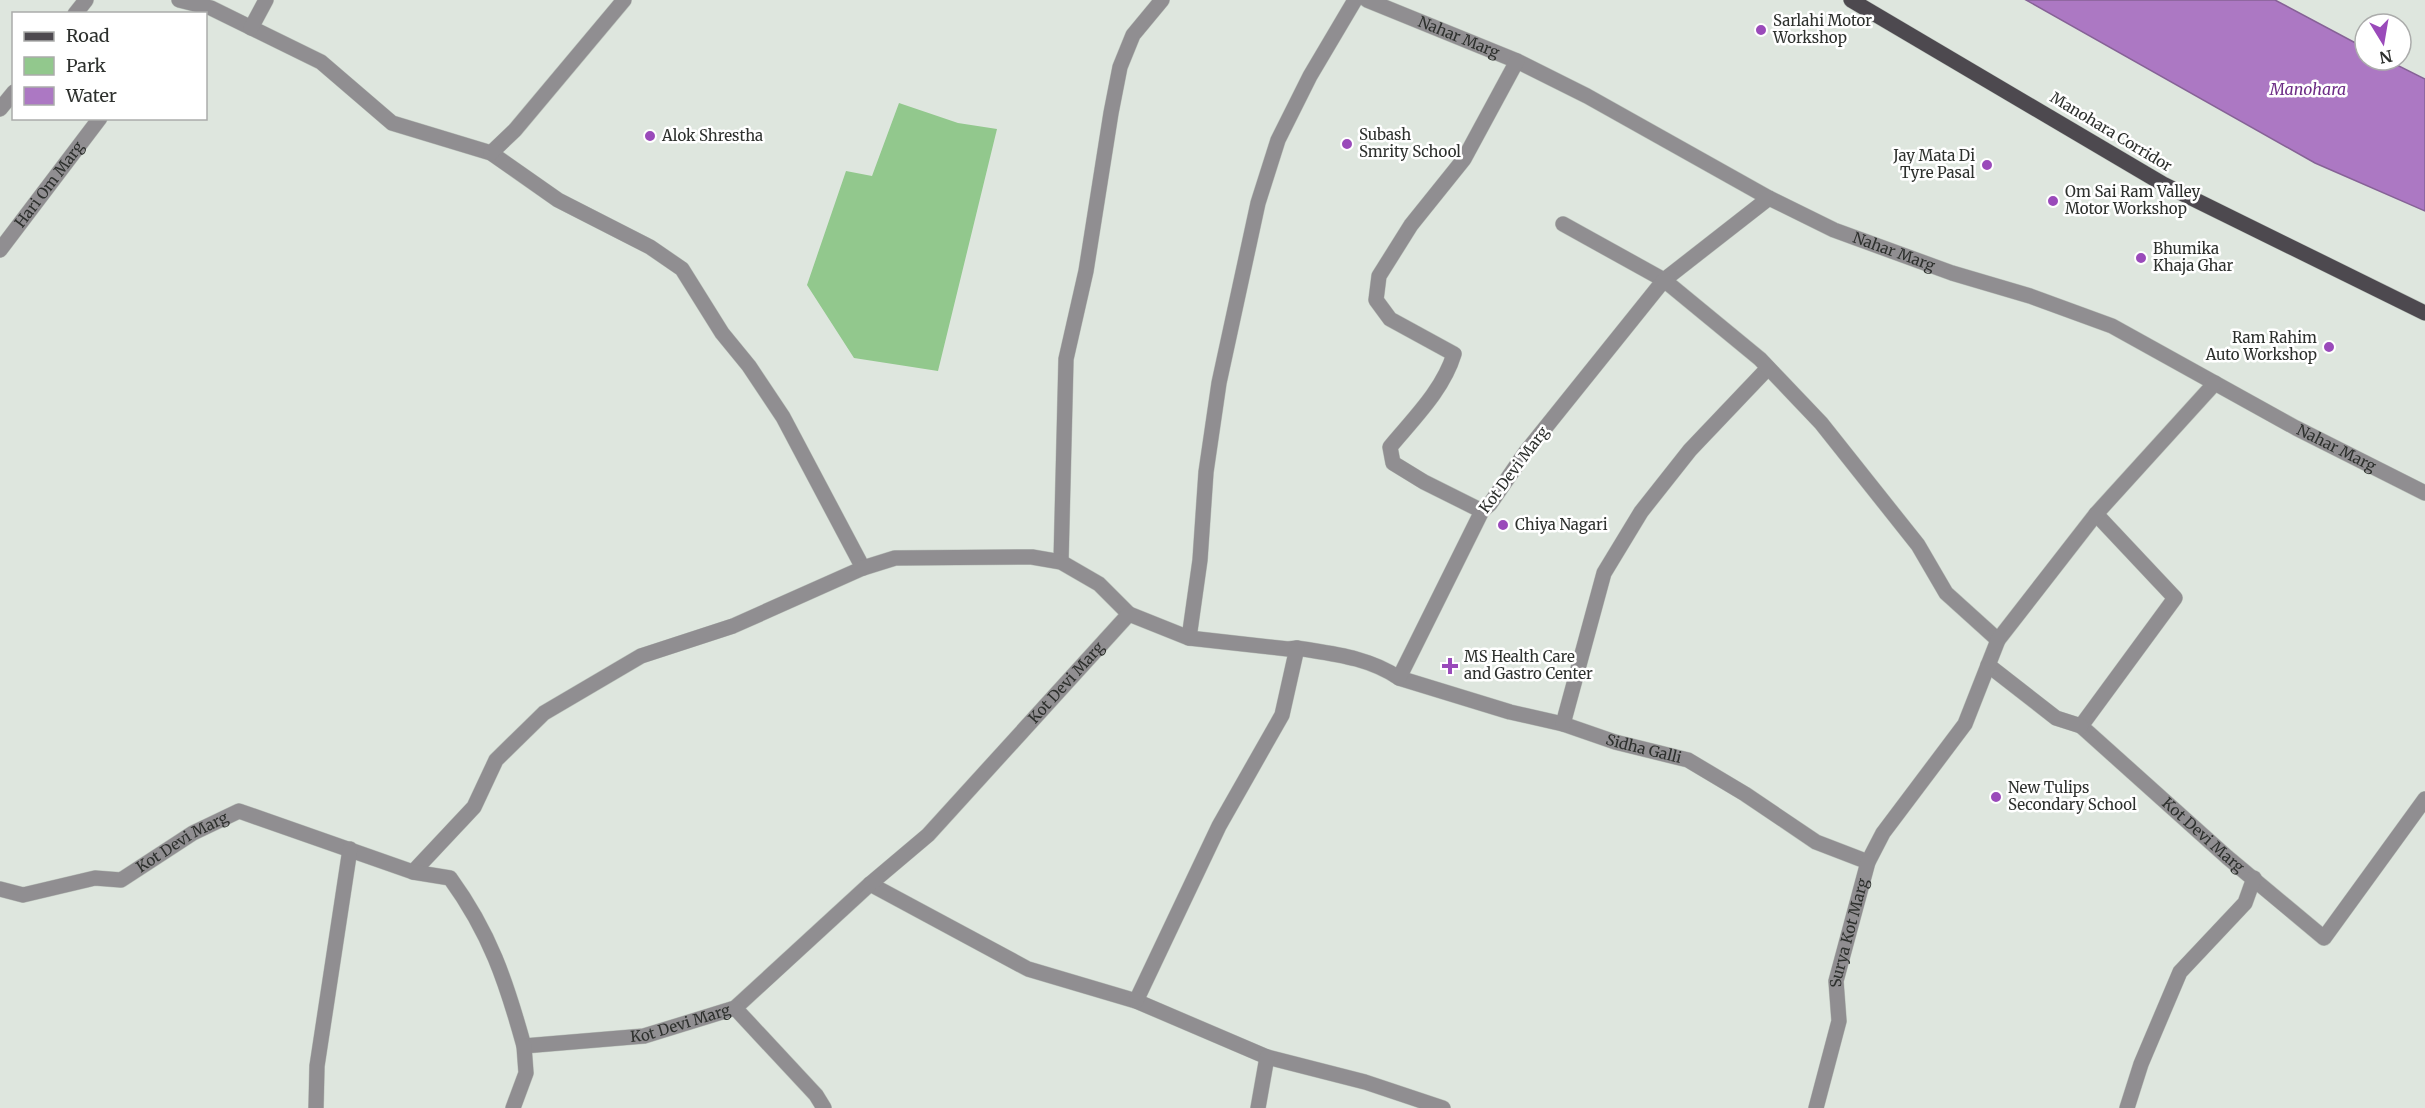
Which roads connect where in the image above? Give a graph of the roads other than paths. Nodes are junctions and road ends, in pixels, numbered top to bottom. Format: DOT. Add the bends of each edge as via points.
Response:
graph roads {
  1 [pos="86,0"];
  2 [pos="266,0"];
  3 [pos="624,0"];
  4 [pos="1162,0"];
  5 [pos="1355,0"];
  6 [pos="1368,0"];
  7 [pos="1851,0"];
  8 [pos="179,5"];
  9 [pos="77,12"];
  10 [pos="251,28"];
  11 [pos="1517,61"];
  12 [pos="12,94"];
  13 [pos="0,109"];
  14 [pos="98,120"];
  15 [pos="491,153"];
  16 [pos="1769,198"];
  17 [pos="1563,224"];
  18 [pos="0,250"];
  19 [pos="1664,280"];
  20 [pos="2425,313"];
  21 [pos="1768,368"];
  22 [pos="2215,383"];
  23 [pos="2425,493"];
  24 [pos="1482,511"];
  25 [pos="2096,514"];
  26 [pos="1061,562"];
  27 [pos="863,568"];
  28 [pos="1129,614"];
  29 [pos="1189,638"];
  30 [pos="1998,640"];
  31 [pos="1297,648"];
  32 [pos="1988,665"];
  33 [pos="1399,678"];
  34 [pos="1563,724"];
  35 [pos="2081,726"];
  36 [pos="2425,799"];
  37 [pos="350,849"];
  38 [pos="1868,862"];
  39 [pos="413,872"];
  40 [pos="2254,878"];
  41 [pos="870,884"];
  42 [pos="0,889"];
  43 [pos="1136,1001"];
  44 [pos="735,1008"];
  45 [pos="524,1046"];
  46 [pos="1267,1056"];
  47 [pos="316,1108"];
  48 [pos="513,1108"];
  49 [pos="824,1108"];
  50 [pos="1258,1108"];
  51 [pos="1443,1108"];
  52 [pos="1816,1108"];
  53 [pos="2127,1108"];
  1 -- 9 [label="street"];
  2 -- 10 [label="street"];
  3 -- 15 [label="street" via="515,130"];
  4 -- 26 [label="street" via="1133,35 1120,68 1086,271 1066,359"];
  5 -- 29 [label="street" via="1278,140 1258,203 1219,383"];
  6 -- 11 [label="street, Nahar Marg"];
  7 -- 20 [label="main road, Manohara Corridor" via="2163,184"];
  8 -- 10 [label="street" via="211,8"];
  10 -- 15 [label="street" via="321,62 392,123"];
  11 -- 16 [label="street, Nahar Marg"];
  11 -- 24 [label="street" via="1464,159 1411,225 1379,276 1376,300 1390,319 1454,354 1449,371 1430,399 1390,447 1393,463"];
  12 -- 13 [label="street"];
  14 -- 18 [label="street, Hari Om Marg"];
  15 -- 27 [label="street" via="558,200 650,247 682,269 722,333 783,417"];
  16 -- 19 [label="street, Kot Devi Marg"];
  16 -- 22 [label="street, Nahar Marg" via="1834,230 2112,326"];
  17 -- 19 [label="street"];
  19 -- 21 [label="street"];
  19 -- 24 [label="street, Kot Devi Marg"];
  21 -- 30 [label="street" via="1821,423 1918,545 1946,593"];
  21 -- 34 [label="street" via="1683,459 1641,512 1604,573"];
  22 -- 23 [label="street, Nahar Marg"];
  22 -- 25 [label="street, Surya Kot Marg"];
  24 -- 33 [label="street, Kot Devi Marg"];
  25 -- 30 [label="street, Surya Kot Marg"];
  25 -- 35 [label="street" via="2175,598"];
  26 -- 27 [label="street" via="1032,557 895,558"];
  26 -- 28 [label="street" via="1099,584"];
  27 -- 39 [label="street" via="733,626 640,656 544,713 496,760 474,807"];
  28 -- 29 [label="street"];
  28 -- 41 [label="street, Kot Devi Marg" via="928,835"];
  29 -- 31 [label="street"];
  30 -- 32 [label="street, Surya Kot Marg"];
  31 -- 33 [label="street" via="1381,666"];
  31 -- 43 [label="street" via="1282,715 1219,826"];
  32 -- 35 [label="street" via="2056,718"];
  32 -- 38 [label="street, Surya Kot Marg" via="1965,724 1883,833"];
  33 -- 34 [label="street, Sidha Galli"];
  34 -- 38 [label="street, Sidha Galli" via="1688,760 1816,842"];
  35 -- 40 [label="street, Kot Devi Marg"];
  36 -- 40 [label="street, Kot Devi Marg" via="2324,938"];
  37 -- 39 [label="street, Kot Devi Marg"];
  37 -- 42 [label="street, Kot Devi Marg" via="239,811 194,833 121,880 95,878 23,895"];
  37 -- 47 [label="street" via="317,1065"];
  38 -- 52 [label="street, Surya Kot Marg" via="1836,981 1839,1021"];
  39 -- 45 [label="street, Kot Devi Marg" via="450,878 473,910 503,973"];
  40 -- 53 [label="street" via="2245,903 2180,972"];
  41 -- 43 [label="street" via="1028,969"];
  41 -- 44 [label="street, Kot Devi Marg"];
  43 -- 46 [label="street"];
  44 -- 45 [label="street, Kot Devi Marg" via="644,1036"];
  44 -- 49 [label="street"];
  45 -- 48 [label="street" via="526,1073"];
  46 -- 50 [label="street"];
  46 -- 51 [label="street"];
}
